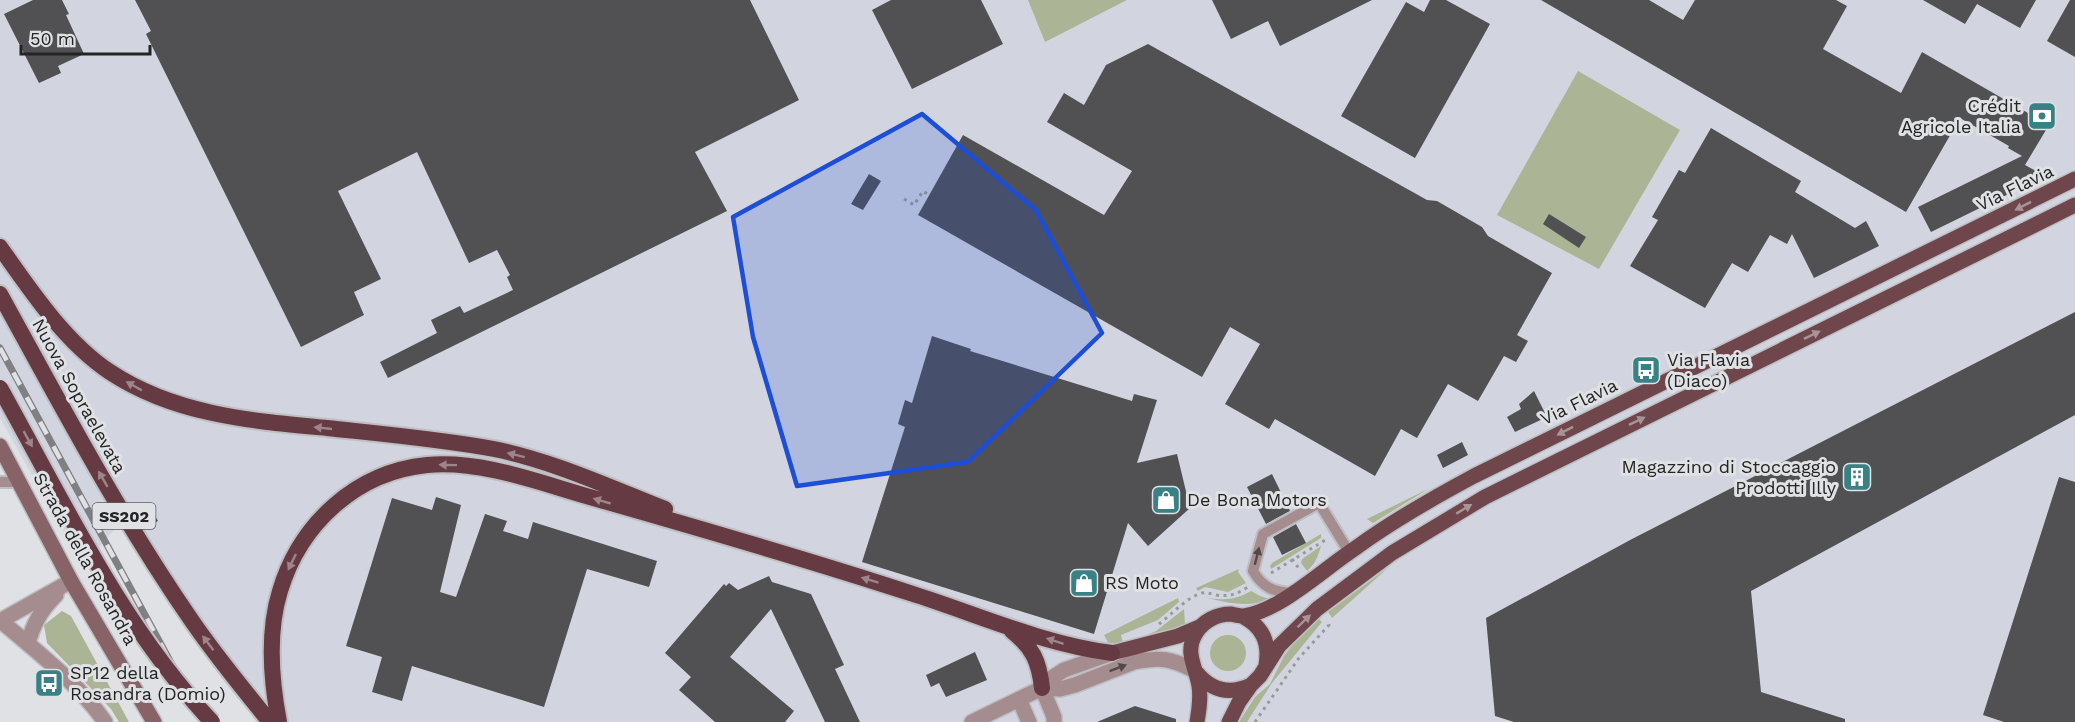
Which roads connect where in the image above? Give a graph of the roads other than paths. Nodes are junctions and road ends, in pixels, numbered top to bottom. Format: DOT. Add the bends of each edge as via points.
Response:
graph roads {
  1 [pos="2075,179"];
  2 [pos="2075,205"];
  3 [pos="0,247"];
  4 [pos="0,294"];
  5 [pos="0,388"];
  6 [pos="0,446"];
  7 [pos="0,482"];
  8 [pos="20,482"];
  9 [pos="772,549"];
  10 [pos="1349,552"];
  11 [pos="71,581"];
  12 [pos="1293,593"];
  13 [pos="1242,616"];
  14 [pos="0,620"];
  15 [pos="1004,625"];
  16 [pos="1202,626"];
  17 [pos="28,644"];
  18 [pos="1112,652"];
  19 [pos="1266,665"];
  20 [pos="1195,671"];
  21 [pos="1251,685"];
  22 [pos="1042,688"];
  23 [pos="1019,699"];
  24 [pos="105,722"];
  25 [pos="154,722"];
  26 [pos="212,722"];
  27 [pos="270,722"];
  28 [pos="279,722"];
  29 [pos="972,722"];
  30 [pos="1029,722"];
  31 [pos="1054,722"];
  32 [pos="1197,722"];
  33 [pos="1229,722"];
  1 -- 10 [label="main road, Via Flavia, one-way" via="1474,476 1414,508"];
  19 -- 2 [label="main road, one-way" via="1279,646 1336,594 1392,553 1485,497"];
  9 -- 3 [label="highway, one-way" via="537,460 419,438 219,415 147,393 110,372 80,347"];
  27 -- 4 [label="highway, Nuova Sopraelevata / SS202, one-way" via="193,624 138,539"];
  5 -- 26 [label="highway, SS202, one-way, bridge" via="130,619"];
  6 -- 8 [label="main road, Strada della Rosandra"];
  7 -- 8 [label="lane"];
  8 -- 11 [label="main road, Strada della Rosandra"];
  15 -- 9 [label="highway, one-way"];
  9 -- 28 [label="highway, one-way" via="478,467 429,465 394,471 339,501 308,533 291,564 279,593 272,644"];
  10 -- 12 [label="main road, Via Flavia"];
  12 -- 10 [label="lane, one-way" via="1270,589 1253,571 1263,534 1320,503"];
  11 -- 14 [label="street"];
  11 -- 17 [label="street" via="45,606 32,626"];
  11 -- 25 [label="main road, Strada della Rosandra"];
  12 -- 13 [label="main road, Via Flavia" via="1259,613"];
  13 -- 16 [label="main road, Via Flavia" via="1220,615"];
  13 -- 19 [label="main road" via="1263,634 1268,654"];
  14 -- 17 [label="street"];
  18 -- 15 [label="highway, one-way" via="1064,644"];
  15 -- 22 [label="highway" via="1029,645"];
  16 -- 18 [label="main road, Via Flavia" via="1179,636"];
  16 -- 20 [label="main road" via="1191,647"];
  17 -- 24 [label="street" via="94,706"];
  18 -- 22 [label="street" via="1064,670"];
  19 -- 21 [label="main road"];
  20 -- 21 [label="main road" via="1216,689 1240,690"];
  22 -- 20 [label="street, one-way" via="1060,689 1134,662 1160,658"];
  20 -- 32 [label="main road" via="1200,701"];
  21 -- 33 [label="main road"];
  22 -- 23 [label="street"];
  22 -- 31 [label="street"];
  23 -- 29 [label="street"];
  23 -- 30 [label="street"];
}
